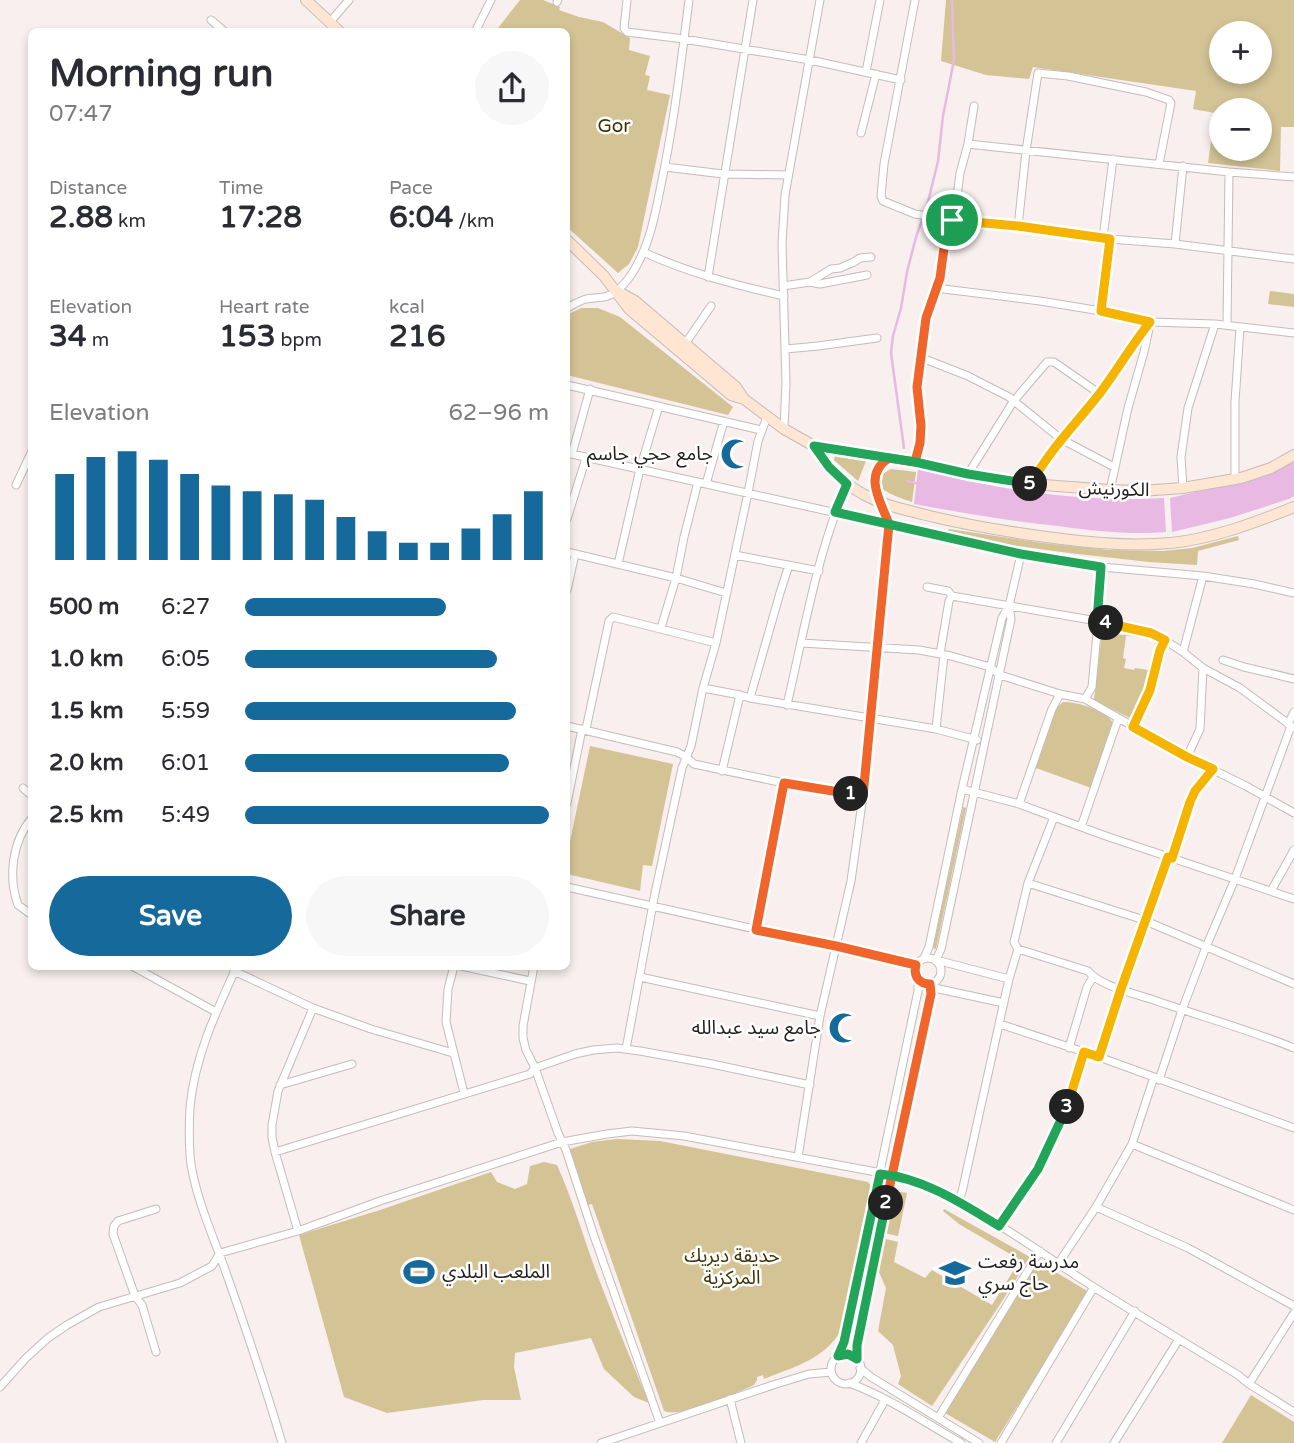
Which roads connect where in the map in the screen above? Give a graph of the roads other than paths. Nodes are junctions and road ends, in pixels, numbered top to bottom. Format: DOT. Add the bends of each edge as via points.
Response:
graph roads {
  1 [pos="306,0"];
  2 [pos="349,0"];
  3 [pos="491,0"];
  4 [pos="627,0"];
  5 [pos="689,0"];
  6 [pos="753,0"];
  7 [pos="820,0"];
  8 [pos="880,0"];
  9 [pos="915,0"];
  10 [pos="211,20"];
  11 [pos="330,22"];
  12 [pos="220,28"];
  13 [pos="337,28"];
  14 [pos="477,28"];
  15 [pos="684,39"];
  16 [pos="745,50"];
  17 [pos="810,60"];
  18 [pos="866,72"];
  19 [pos="876,74"];
  20 [pos="901,80"];
  21 [pos="974,106"];
  22 [pos="861,133"];
  23 [pos="968,144"];
  24 [pos="1026,151"];
  25 [pos="1113,159"];
  26 [pos="1159,163"];
  27 [pos="1183,166"];
  28 [pos="665,167"];
  29 [pos="1229,172"];
  30 [pos="723,174"];
  31 [pos="788,175"];
  32 [pos="1294,177"];
  33 [pos="952,220"];
  34 [pos="1018,226"];
  35 [pos="1107,238"];
  36 [pos="1175,244"];
  37 [pos="570,248"];
  38 [pos="1228,250"];
  39 [pos="643,252"];
  40 [pos="871,257"];
  41 [pos="1294,259"];
  42 [pos="867,275"];
  43 [pos="708,277"];
  44 [pos="810,282"];
  45 [pos="783,286"];
  46 [pos="936,288"];
  47 [pos="617,291"];
  48 [pos="784,296"];
  49 [pos="570,306"];
  50 [pos="711,306"];
  51 [pos="1101,311"];
  52 [pos="1150,322"];
  53 [pos="1215,324"];
  54 [pos="1227,326"];
  55 [pos="1240,327"];
  56 [pos="1294,333"];
  57 [pos="877,338"];
  58 [pos="685,344"];
  59 [pos="786,349"];
  60 [pos="922,358"];
  61 [pos="570,385"];
  62 [pos="590,389"];
  63 [pos="1100,394"];
  64 [pos="744,399"];
  65 [pos="1013,402"];
  66 [pos="659,406"];
  67 [pos="767,416"];
  68 [pos="724,421"];
  69 [pos="784,429"];
  70 [pos="761,430"];
  71 [pos="1061,439"];
  72 [pos="814,446"];
  73 [pos="570,450"];
  74 [pos="570,453"];
  75 [pos="1294,454"];
  76 [pos="586,458"];
  77 [pos="889,458"];
  78 [pos="28,460"];
  79 [pos="915,462"];
  80 [pos="1114,467"];
  81 [pos="640,469"];
  82 [pos="968,474"];
  83 [pos="1235,478"];
  84 [pos="702,483"];
  85 [pos="847,484"];
  86 [pos="1031,484"];
  87 [pos="16,485"];
  88 [pos="1183,488"];
  89 [pos="1110,490"];
  90 [pos="748,493"];
  91 [pos="880,502"];
  92 [pos="1294,507"];
  93 [pos="570,509"];
  94 [pos="835,512"];
  95 [pos="889,524"];
  96 [pos="571,553"];
  97 [pos="1021,554"];
  98 [pos="735,555"];
  99 [pos="618,564"];
  100 [pos="789,565"];
  101 [pos="1101,567"];
  102 [pos="819,571"];
  103 [pos="1202,576"];
  104 [pos="676,578"];
  105 [pos="927,587"];
  106 [pos="726,593"];
  107 [pos="1294,593"];
  108 [pos="952,596"];
  109 [pos="1009,606"];
  110 [pos="1097,621"];
  111 [pos="661,628"];
  112 [pos="1165,640"];
  113 [pos="716,643"];
  114 [pos="801,643"];
  115 [pos="877,649"];
  116 [pos="1183,652"];
  117 [pos="942,655"];
  118 [pos="1223,660"];
  119 [pos="990,667"];
  120 [pos="1203,668"];
  121 [pos="1000,675"];
  122 [pos="1294,679"];
  123 [pos="703,688"];
  124 [pos="1060,694"];
  125 [pos="740,695"];
  126 [pos="750,698"];
  127 [pos="1085,699"];
  128 [pos="787,705"];
  129 [pos="1294,712"];
  130 [pos="870,718"];
  131 [pos="1118,719"];
  132 [pos="1291,726"];
  133 [pos="570,727"];
  134 [pos="1133,727"];
  135 [pos="584,729"];
  136 [pos="936,729"];
  137 [pos="974,739"];
  138 [pos="985,742"];
  139 [pos="686,757"];
  140 [pos="1187,757"];
  141 [pos="1213,769"];
  142 [pos="722,771"];
  143 [pos="784,783"];
  144 [pos="23,788"];
  145 [pos="962,789"];
  146 [pos="570,790"];
  147 [pos="28,792"];
  148 [pos="974,792"];
  149 [pos="863,796"];
  150 [pos="1266,797"];
  151 [pos="1019,804"];
  152 [pos="1294,813"];
  153 [pos="1054,817"];
  154 [pos="28,822"];
  155 [pos="1081,827"];
  156 [pos="1294,850"];
  157 [pos="1170,857"];
  158 [pos="1235,879"];
  159 [pos="1028,883"];
  160 [pos="570,888"];
  161 [pos="1270,891"];
  162 [pos="1294,899"];
  163 [pos="654,906"];
  164 [pos="28,912"];
  165 [pos="1146,920"];
  166 [pos="756,930"];
  167 [pos="836,946"];
  168 [pos="1206,947"];
  169 [pos="1018,948"];
  170 [pos="924,958"];
  171 [pos="936,960"];
  172 [pos="916,965"];
  173 [pos="139,970"];
  174 [pos="235,970"];
  175 [pos="237,970"];
  176 [pos="453,970"];
  177 [pos="479,970"];
  178 [pos="533,970"];
  179 [pos="640,977"];
  180 [pos="1093,977"];
  181 [pos="918,979"];
  182 [pos="1009,979"];
  183 [pos="530,981"];
  184 [pos="930,984"];
  185 [pos="1294,984"];
  186 [pos="1121,989"];
  187 [pos="1004,1003"];
  188 [pos="313,1008"];
  189 [pos="1182,1010"];
  190 [pos="216,1012"];
  191 [pos="820,1016"];
  192 [pos="1000,1024"];
  193 [pos="1069,1048"];
  194 [pos="1294,1048"];
  195 [pos="626,1049"];
  196 [pos="1084,1052"];
  197 [pos="453,1053"];
  198 [pos="1099,1057"];
  199 [pos="352,1064"];
  200 [pos="535,1068"];
  201 [pos="1157,1078"];
  202 [pos="280,1085"];
  203 [pos="810,1085"];
  204 [pos="464,1093"];
  205 [pos="1294,1128"];
  206 [pos="562,1142"];
  207 [pos="1132,1144"];
  208 [pos="275,1152"];
  209 [pos="798,1157"];
  210 [pos="880,1174"];
  211 [pos="892,1175"];
  212 [pos="958,1201"];
  213 [pos="1097,1207"];
  214 [pos="156,1209"];
  215 [pos="1294,1210"];
  216 [pos="999,1226"];
  217 [pos="298,1231"];
  218 [pos="1040,1251"];
  219 [pos="220,1253"];
  220 [pos="1058,1264"];
  221 [pos="856,1284"];
  222 [pos="869,1286"];
  223 [pos="1094,1287"];
  224 [pos="135,1296"];
  225 [pos="1294,1306"];
  226 [pos="1135,1311"];
  227 [pos="1294,1313"];
  228 [pos="1179,1339"];
  229 [pos="156,1352"];
  230 [pos="838,1356"];
  231 [pos="857,1359"];
  232 [pos="860,1368"];
  233 [pos="831,1372"];
  234 [pos="849,1383"];
  235 [pos="1249,1384"];
  236 [pos="0,1387"];
  237 [pos="730,1399"];
  238 [pos="885,1400"];
  239 [pos="1294,1412"];
  240 [pos="938,1418"];
  241 [pos="660,1423"];
  242 [pos="964,1441"];
  243 [pos="282,1443"];
  244 [pos="601,1443"];
  245 [pos="741,1443"];
  246 [pos="861,1443"];
  247 [pos="979,1443"];
  248 [pos="1001,1443"];
  249 [pos="1056,1443"];
  250 [pos="1114,1443"];
  1 -- 11 [label="main road"];
  2 -- 11 [label="street"];
  3 -- 14 [label="street"];
  4 -- 15 [label="street" via="625,31"];
  5 -- 15 [label="street"];
  6 -- 16 [label="street"];
  7 -- 17 [label="street"];
  8 -- 18 [label="street"];
  9 -- 20 [label="street"];
  10 -- 12 [label="street"];
  11 -- 13 [label="main road"];
  15 -- 16 [label="street"];
  15 -- 28 [label="street"];
  16 -- 17 [label="street"];
  16 -- 30 [label="street"];
  17 -- 18 [label="street"];
  17 -- 31 [label="street"];
  18 -- 19 [label="street"];
  19 -- 20 [label="street"];
  19 -- 22 [label="street"];
  20 -- 33 [label="street" via="880,196 887,204 915,214"];
  21 -- 23 [label="street"];
  23 -- 24 [label="street"];
  23 -- 33 [label="street"];
  24 -- 25 [label="street"];
  24 -- 26 [label="street" via="1038,73 1052,74 1170,100"];
  24 -- 34 [label="street"];
  25 -- 26 [label="street"];
  25 -- 35 [label="street"];
  26 -- 27 [label="street"];
  27 -- 29 [label="street"];
  27 -- 36 [label="street"];
  28 -- 30 [label="street"];
  28 -- 39 [label="street"];
  29 -- 32 [label="street"];
  29 -- 38 [label="street"];
  30 -- 31 [label="street"];
  30 -- 43 [label="street"];
  31 -- 45 [label="street"];
  33 -- 34 [label="street"];
  33 -- 46 [label="street"];
  34 -- 35 [label="street"];
  35 -- 36 [label="street"];
  35 -- 51 [label="street"];
  36 -- 38 [label="street"];
  37 -- 47 [label="main road" via="587,258"];
  38 -- 41 [label="street"];
  38 -- 54 [label="street"];
  39 -- 43 [label="street"];
  39 -- 47 [label="street"];
  40 -- 44 [label="street" via="831,268"];
  42 -- 44 [label="street"];
  43 -- 48 [label="street"];
  44 -- 45 [label="street"];
  45 -- 48 [label="street"];
  46 -- 51 [label="street"];
  46 -- 60 [label="street" via="926,318"];
  47 -- 49 [label="street"];
  47 -- 58 [label="main road"];
  47 -- 64 [label="main road" via="629,309 731,395"];
  48 -- 59 [label="street"];
  50 -- 58 [label="street"];
  51 -- 52 [label="street"];
  52 -- 53 [label="street"];
  52 -- 63 [label="street"];
  52 -- 80 [label="street"];
  53 -- 54 [label="street"];
  53 -- 88 [label="street" via="1188,408 1181,457"];
  54 -- 55 [label="street"];
  55 -- 56 [label="street"];
  55 -- 83 [label="street"];
  57 -- 59 [label="street"];
  58 -- 64 [label="main road"];
  59 -- 69 [label="street"];
  60 -- 65 [label="street" via="968,376"];
  60 -- 79 [label="street" via="917,387 920,443"];
  61 -- 62 [label="street"];
  62 -- 66 [label="street"];
  62 -- 73 [label="street"];
  63 -- 65 [label="street" via="1051,361"];
  63 -- 71 [label="street"];
  64 -- 67 [label="main road"];
  65 -- 71 [label="street"];
  65 -- 82 [label="street"];
  66 -- 68 [label="street"];
  66 -- 81 [label="street"];
  67 -- 69 [label="main road"];
  67 -- 70 [label="street"];
  68 -- 70 [label="street"];
  68 -- 84 [label="street"];
  69 -- 72 [label="main road"];
  70 -- 90 [label="street"];
  71 -- 80 [label="street"];
  71 -- 86 [label="street"];
  72 -- 77 [label="main road, الكورنيش"];
  72 -- 85 [label="main road"];
  74 -- 76 [label="street"];
  75 -- 83 [label="main road, الكورنيش" via="1271,468"];
  76 -- 81 [label="street"];
  76 -- 93 [label="street"];
  77 -- 79 [label="main road, الكورنيش"];
  77 -- 91 [label="street" via="875,477"];
  78 -- 87 [label="street"];
  79 -- 82 [label="main road, الكورنيش"];
  80 -- 89 [label="street"];
  81 -- 84 [label="street"];
  81 -- 99 [label="street"];
  82 -- 86 [label="main road, الكورنيش"];
  83 -- 88 [label="main road, الكورنيش"];
  84 -- 90 [label="street"];
  84 -- 104 [label="street"];
  85 -- 91 [label="main road"];
  85 -- 94 [label="street"];
  86 -- 89 [label="main road, الكورنيش"];
  88 -- 89 [label="main road, الكورنيش"];
  90 -- 94 [label="street"];
  90 -- 98 [label="street"];
  91 -- 92 [label="main road" via="980,526 1128,544 1207,536"];
  91 -- 95 [label="street"];
  94 -- 95 [label="street"];
  94 -- 102 [label="street"];
  95 -- 97 [label="street"];
  95 -- 115 [label="street"];
  96 -- 99 [label="street"];
  97 -- 101 [label="street"];
  97 -- 109 [label="street"];
  98 -- 100 [label="street"];
  98 -- 106 [label="street"];
  99 -- 104 [label="street"];
  100 -- 102 [label="street"];
  100 -- 126 [label="street"];
  101 -- 103 [label="street"];
  101 -- 110 [label="street"];
  102 -- 114 [label="street"];
  103 -- 107 [label="street"];
  103 -- 116 [label="street"];
  104 -- 106 [label="street"];
  104 -- 111 [label="street"];
  105 -- 108 [label="street"];
  106 -- 113 [label="street"];
  108 -- 109 [label="street"];
  108 -- 117 [label="street"];
  109 -- 110 [label="street"];
  109 -- 119 [label="street"];
  109 -- 121 [label="street" via="1012,619"];
  110 -- 112 [label="street"];
  110 -- 127 [label="street" via="1092,687"];
  111 -- 113 [label="street"];
  111 -- 135 [label="street" via="613,617 609,621"];
  112 -- 116 [label="street"];
  112 -- 134 [label="street"];
  113 -- 123 [label="street"];
  114 -- 115 [label="street"];
  114 -- 128 [label="street"];
  115 -- 117 [label="street"];
  115 -- 130 [label="street"];
  116 -- 120 [label="street"];
  117 -- 119 [label="street"];
  117 -- 136 [label="street"];
  118 -- 122 [label="street"];
  119 -- 121 [label="street"];
  119 -- 137 [label="street"];
  120 -- 132 [label="street" via="1240,688"];
  120 -- 140 [label="street" via="1200,729"];
  121 -- 124 [label="street"];
  121 -- 138 [label="street"];
  123 -- 125 [label="street"];
  123 -- 139 [label="street"];
  124 -- 127 [label="street"];
  124 -- 151 [label="street"];
  125 -- 126 [label="street"];
  125 -- 142 [label="street"];
  126 -- 128 [label="street"];
  127 -- 131 [label="street"];
  128 -- 130 [label="street"];
  129 -- 132 [label="street"];
  130 -- 136 [label="street"];
  130 -- 149 [label="street"];
  131 -- 134 [label="street"];
  131 -- 155 [label="street"];
  132 -- 150 [label="street"];
  133 -- 135 [label="street"];
  134 -- 140 [label="street"];
  135 -- 139 [label="street"];
  135 -- 146 [label="street"];
  136 -- 137 [label="street"];
  137 -- 138 [label="street"];
  137 -- 145 [label="street"];
  138 -- 148 [label="street"];
  139 -- 142 [label="street" via="694,764"];
  139 -- 163 [label="street"];
  140 -- 141 [label="street"];
  141 -- 150 [label="street"];
  141 -- 157 [label="street" via="1195,791"];
  142 -- 143 [label="street"];
  143 -- 149 [label="street"];
  143 -- 166 [label="street"];
  144 -- 147 [label="street"];
  145 -- 148 [label="street"];
  145 -- 170 [label="street"];
  148 -- 151 [label="street"];
  148 -- 171 [label="street"];
  149 -- 167 [label="street"];
  150 -- 152 [label="street"];
  150 -- 158 [label="street"];
  151 -- 153 [label="street"];
  153 -- 155 [label="street"];
  153 -- 159 [label="street"];
  154 -- 164 [label="street" via="17,845 13,881 18,905"];
  155 -- 157 [label="street"];
  156 -- 161 [label="street"];
  157 -- 158 [label="street"];
  157 -- 165 [label="street"];
  158 -- 161 [label="street"];
  158 -- 168 [label="street"];
  159 -- 165 [label="street"];
  159 -- 169 [label="street" via="1014,942"];
  160 -- 163 [label="street"];
  161 -- 162 [label="street"];
  163 -- 166 [label="street"];
  163 -- 179 [label="street"];
  165 -- 168 [label="street"];
  165 -- 186 [label="street"];
  166 -- 167 [label="street"];
  167 -- 172 [label="street"];
  167 -- 191 [label="street"];
  168 -- 185 [label="street"];
  168 -- 189 [label="street"];
  169 -- 180 [label="street" via="1088,971"];
  169 -- 182 [label="street"];
  170 -- 171 [label="street"];
  170 -- 172 [label="street"];
  171 -- 182 [label="street"];
  171 -- 184 [label="street" via="941,971"];
  172 -- 181 [label="street"];
  173 -- 190 [label="street"];
  174 -- 190 [label="street"];
  175 -- 188 [label="street"];
  176 -- 197 [label="street" via="446,1022"];
  177 -- 183 [label="street"];
  178 -- 183 [label="street"];
  179 -- 191 [label="street"];
  179 -- 195 [label="street"];
  180 -- 186 [label="street"];
  180 -- 193 [label="street"];
  181 -- 184 [label="street"];
  181 -- 210 [label="street"];
  182 -- 187 [label="street"];
  183 -- 200 [label="street" via="523,1038"];
  184 -- 187 [label="street"];
  184 -- 211 [label="street"];
  186 -- 189 [label="street"];
  186 -- 198 [label="street"];
  187 -- 192 [label="street"];
  188 -- 197 [label="street"];
  188 -- 202 [label="street"];
  189 -- 194 [label="street"];
  189 -- 201 [label="street"];
  190 -- 219 [label="street" via="195,1076 189,1131 192,1171"];
  191 -- 203 [label="street"];
  192 -- 193 [label="street"];
  192 -- 212 [label="street"];
  193 -- 196 [label="street"];
  195 -- 200 [label="street" via="585,1052"];
  195 -- 203 [label="street"];
  196 -- 198 [label="street"];
  196 -- 216 [label="street" via="1069,1101 1038,1169"];
  197 -- 204 [label="street"];
  198 -- 201 [label="street"];
  199 -- 202 [label="street"];
  200 -- 204 [label="street" via="530,1074"];
  200 -- 206 [label="street"];
  201 -- 205 [label="street"];
  201 -- 207 [label="street"];
  202 -- 208 [label="street" via="272,1125"];
  203 -- 209 [label="street"];
  204 -- 208 [label="street"];
  206 -- 209 [label="street" via="632,1131"];
  206 -- 217 [label="street"];
  206 -- 241 [label="street"];
  207 -- 213 [label="street"];
  207 -- 215 [label="street"];
  208 -- 217 [label="street"];
  209 -- 210 [label="street"];
  210 -- 211 [label="street"];
  210 -- 221 [label="street"];
  211 -- 212 [label="street"];
  211 -- 222 [label="street"];
  212 -- 216 [label="street"];
  213 -- 220 [label="street"];
  213 -- 225 [label="street" via="1188,1248"];
  214 -- 224 [label="street" via="114,1226"];
  216 -- 218 [label="street"];
  217 -- 219 [label="street"];
  218 -- 220 [label="street"];
  218 -- 240 [label="street"];
  219 -- 224 [label="street" via="212,1266 180,1283"];
  219 -- 243 [label="street"];
  220 -- 223 [label="street"];
  221 -- 222 [label="street"];
  221 -- 230 [label="street"];
  222 -- 231 [label="street"];
  223 -- 226 [label="street"];
  223 -- 248 [label="street"];
  224 -- 229 [label="street"];
  224 -- 236 [label="street" via="99,1307 67,1325 26,1357"];
  226 -- 228 [label="street"];
  226 -- 249 [label="street"];
  227 -- 235 [label="street"];
  228 -- 235 [label="street"];
  228 -- 250 [label="street"];
  230 -- 231 [label="street" via="848,1354"];
  230 -- 233 [label="street"];
  231 -- 232 [label="street"];
  232 -- 234 [label="street"];
  232 -- 240 [label="street"];
  233 -- 234 [label="street" via="836,1380"];
  233 -- 237 [label="street" via="809,1374"];
  234 -- 238 [label="street"];
  235 -- 239 [label="street"];
  237 -- 241 [label="street"];
  237 -- 245 [label="street"];
  238 -- 242 [label="street"];
  238 -- 246 [label="street"];
  240 -- 242 [label="street"];
  241 -- 244 [label="street"];
  242 -- 247 [label="street"];
}
